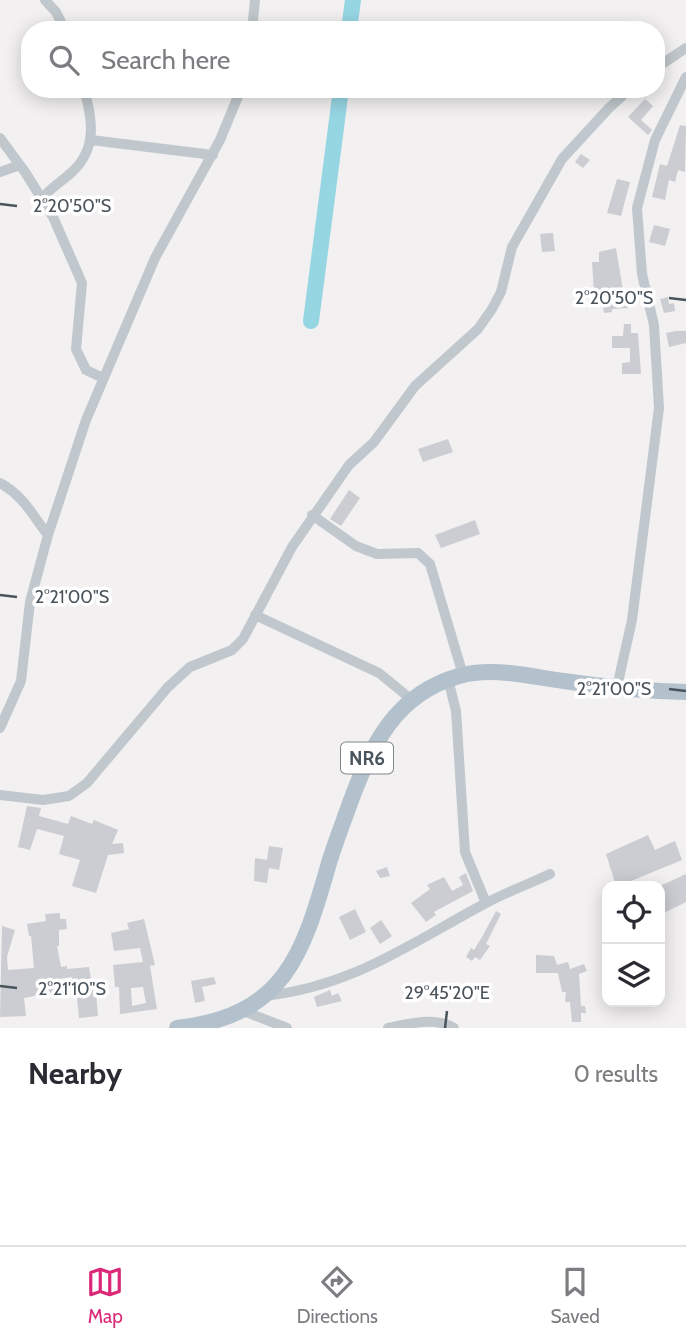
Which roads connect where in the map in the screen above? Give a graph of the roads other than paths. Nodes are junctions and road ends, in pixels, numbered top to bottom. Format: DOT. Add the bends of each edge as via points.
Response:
graph roads {
  1 [pos="46,0"];
  2 [pos="255,0"];
  3 [pos="60,21"];
  4 [pos="253,21"];
  5 [pos="686,48"];
  6 [pos="665,62"];
  7 [pos="686,77"];
  8 [pos="86,98"];
  9 [pos="237,98"];
  10 [pos="621,98"];
  11 [pos="0,138"];
  12 [pos="91,140"];
  13 [pos="212,155"];
  14 [pos="20,165"];
  15 [pos="0,172"];
  16 [pos="42,198"];
  17 [pos="103,378"];
  18 [pos="0,476"];
  19 [pos="0,483"];
  20 [pos="14,491"];
  21 [pos="312,515"];
  22 [pos="48,535"];
  23 [pos="255,615"];
  24 [pos="455,677"];
  25 [pos="617,687"];
  26 [pos="686,692"];
  27 [pos="412,700"];
  28 [pos="0,728"];
  29 [pos="0,795"];
  30 [pos="550,874"];
  31 [pos="486,903"];
  32 [pos="264,996"];
  33 [pos="241,1010"];
  34 [pos="177,1028"];
  35 [pos="287,1028"];
  36 [pos="388,1028"];
  37 [pos="454,1028"];
  1 -- 3 [label="street"];
  2 -- 4 [label="street"];
  5 -- 6 [label="street"];
  7 -- 25 [label="street" via="655,140 637,208 659,408 632,620"];
  8 -- 12 [label="street"];
  9 -- 13 [label="street"];
  10 -- 21 [label="street" via="562,159 512,247 501,292 478,329 415,386"];
  11 -- 14 [label="street"];
  12 -- 13 [label="street"];
  12 -- 16 [label="street" via="82,162"];
  13 -- 17 [label="street" via="155,258"];
  14 -- 15 [label="street"];
  14 -- 16 [label="street"];
  16 -- 17 [label="street" via="82,283 79,360 86,370"];
  17 -- 22 [label="street"];
  18 -- 20 [label="street"];
  19 -- 20 [label="street"];
  20 -- 22 [label="street"];
  21 -- 23 [label="street"];
  21 -- 24 [label="street" via="377,554 418,553 430,564"];
  22 -- 28 [label="street" via="30,602 21,681"];
  23 -- 27 [label="street" via="379,673"];
  23 -- 29 [label="street" via="232,650 190,667 168,687 87,783 69,796 43,800"];
  24 -- 25 [label="main road, NR6" via="509,673"];
  24 -- 27 [label="main road, NR6"];
  24 -- 31 [label="street" via="465,852"];
  25 -- 26 [label="main road, NR6"];
  27 -- 32 [label="main road, NR6" via="388,724 367,758 306,940 288,970"];
  30 -- 31 [label="street"];
  31 -- 32 [label="street" via="381,962 323,985"];
  32 -- 33 [label="main road, NR6"];
  33 -- 34 [label="main road, NR6"];
  33 -- 35 [label="street"];
  36 -- 37 [label="street" via="413,1022"];
}
